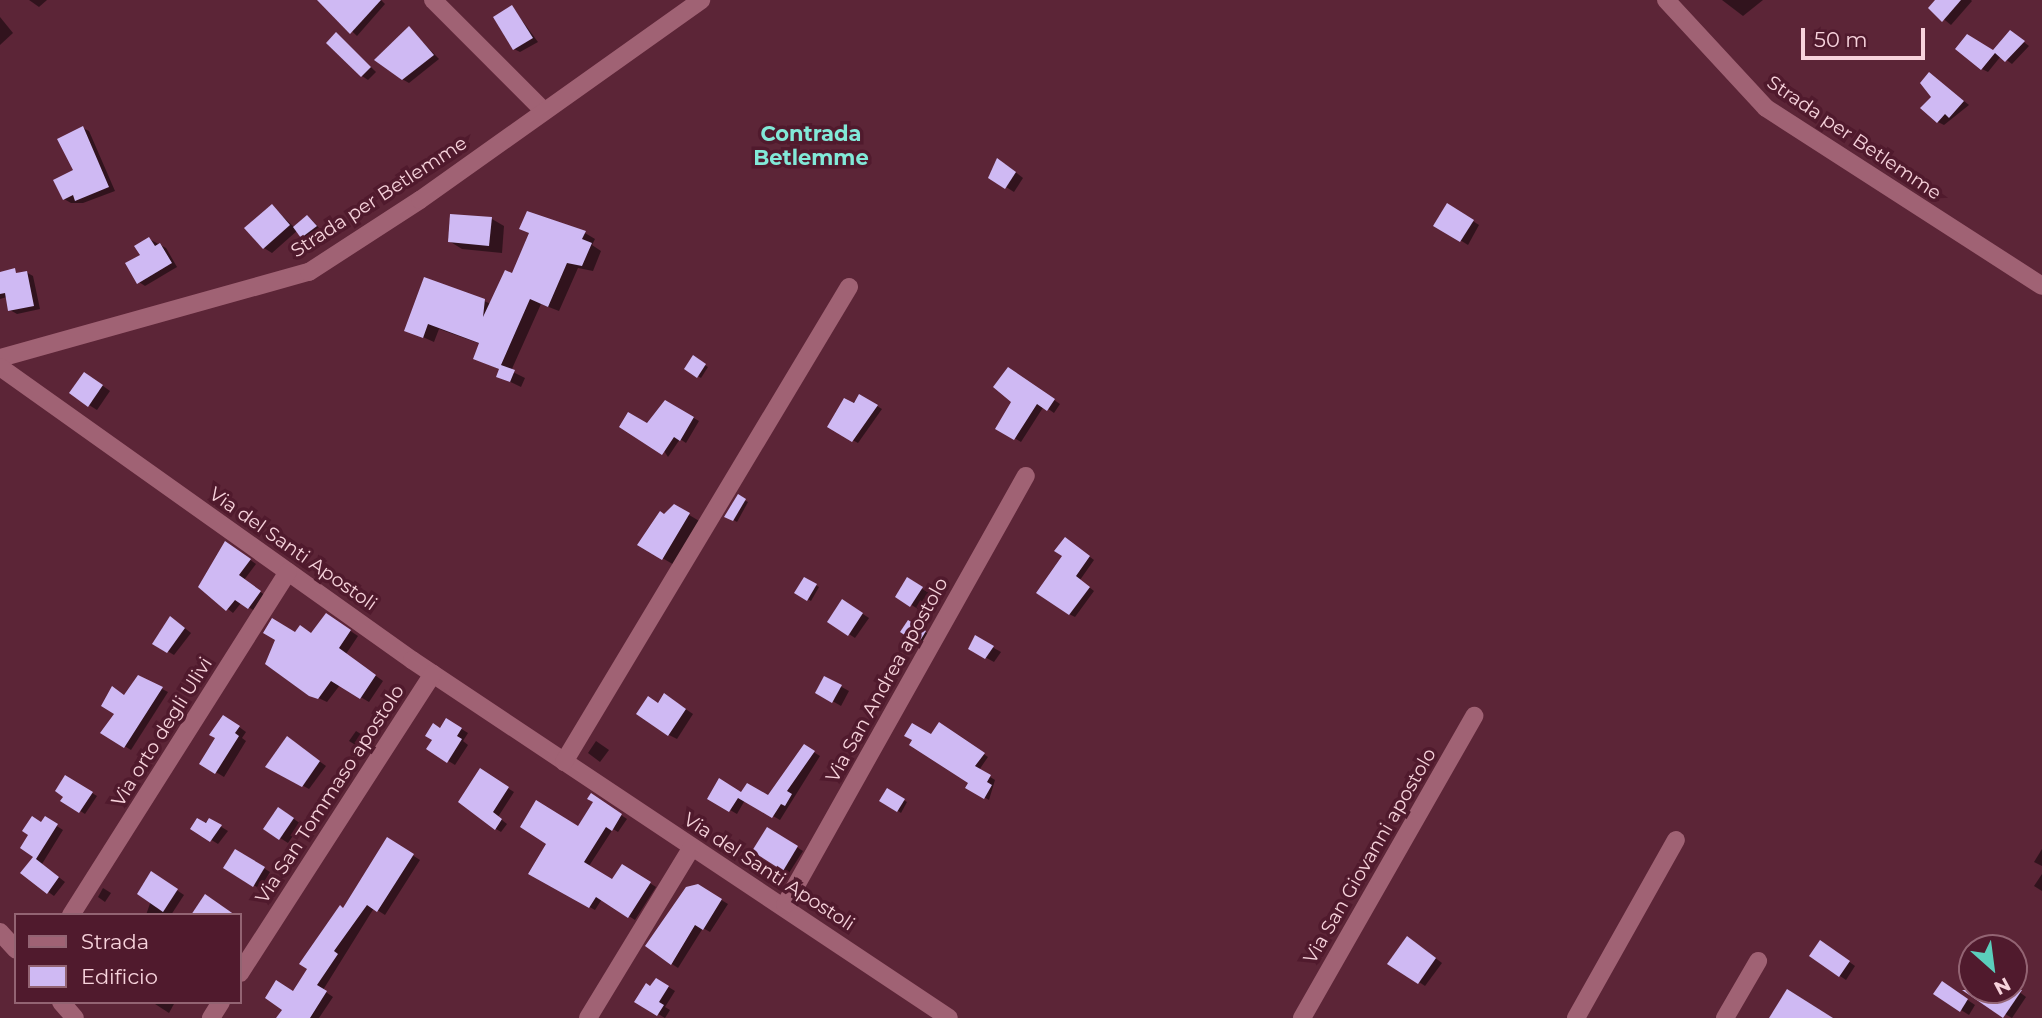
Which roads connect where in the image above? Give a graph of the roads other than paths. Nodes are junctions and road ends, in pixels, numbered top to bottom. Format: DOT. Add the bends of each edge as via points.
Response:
graph roads {
  1 [pos="433,0"];
  2 [pos="701,0"];
  3 [pos="1665,0"];
  4 [pos="544,111"];
  5 [pos="2042,286"];
  6 [pos="849,288"];
  7 [pos="0,358"];
  8 [pos="0,367"];
  9 [pos="1026,476"];
  10 [pos="288,572"];
  11 [pos="433,674"];
  12 [pos="1474,716"];
  13 [pos="564,762"];
  14 [pos="1676,839"];
  15 [pos="692,847"];
  16 [pos="785,905"];
  17 [pos="72,913"];
  18 [pos="0,932"];
  19 [pos="14,948"];
  20 [pos="1758,961"];
  21 [pos="242,970"];
  22 [pos="63,1004"];
  23 [pos="75,1018"];
  24 [pos="588,1018"];
  25 [pos="949,1018"];
  26 [pos="1303,1018"];
  27 [pos="1576,1018"];
  28 [pos="1725,1018"];
  1 -- 4 [label="street"];
  2 -- 4 [label="street, Strada per Betlemme"];
  3 -- 5 [label="street, Strada per Betlemme" via="1766,108"];
  4 -- 7 [label="street, Strada per Betlemme" via="309,272"];
  6 -- 13 [label="street"];
  8 -- 10 [label="street, Via del Santi Apostoli"];
  9 -- 16 [label="street, Via San Andrea apostolo"];
  10 -- 11 [label="street, Via del Santi Apostoli"];
  10 -- 17 [label="street, Via orto degli Ulivi"];
  11 -- 13 [label="street, Via del Santi Apostoli"];
  11 -- 21 [label="street, Via San Tommaso apostolo"];
  12 -- 26 [label="street, Via San Giovanni apostolo"];
  13 -- 15 [label="street, Via del Santi Apostoli"];
  14 -- 27 [label="street"];
  15 -- 16 [label="street, Via del Santi Apostoli"];
  15 -- 24 [label="street"];
  16 -- 25 [label="street, Via del Santi Apostoli"];
  18 -- 19 [label="street"];
  20 -- 28 [label="street"];
  22 -- 23 [label="street"];
}
